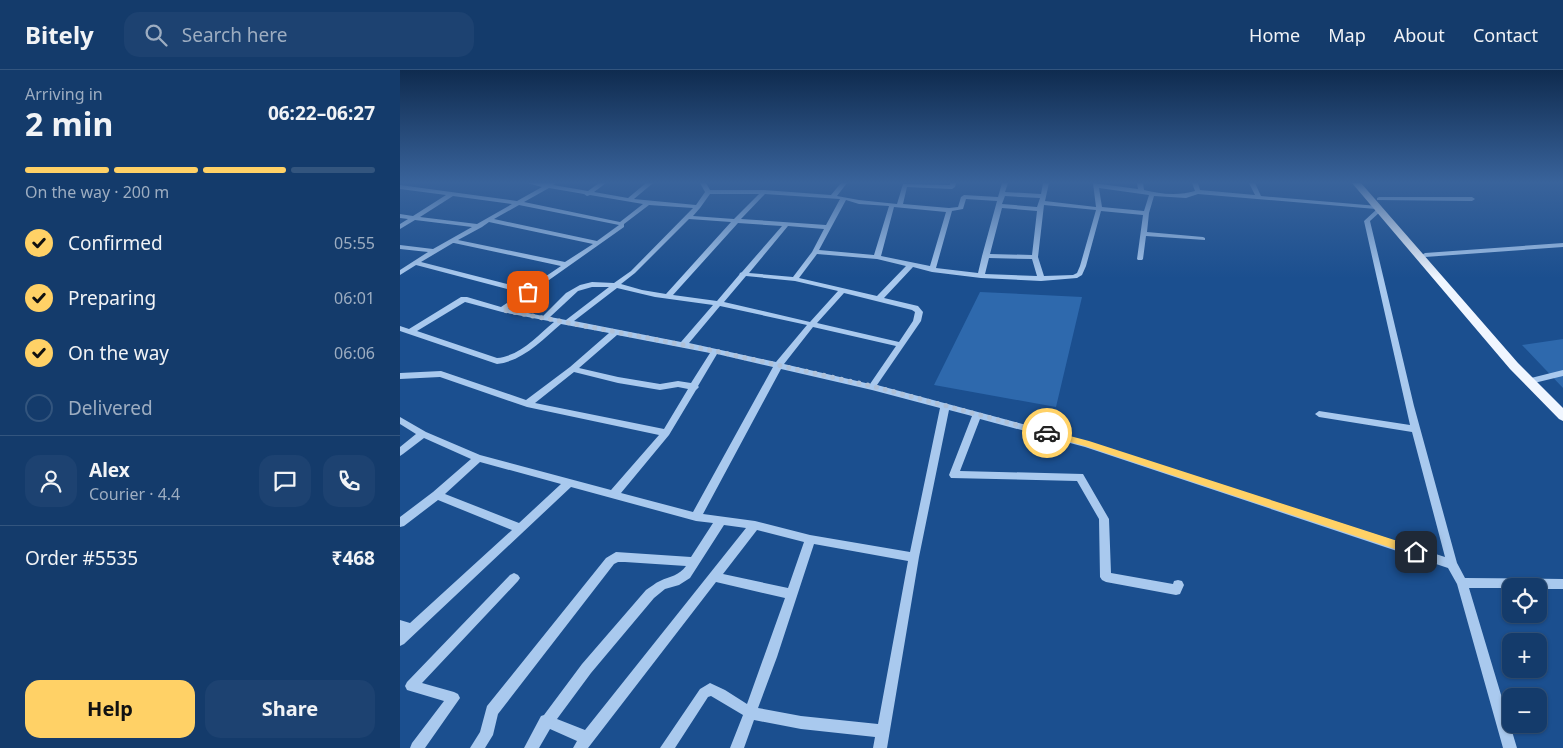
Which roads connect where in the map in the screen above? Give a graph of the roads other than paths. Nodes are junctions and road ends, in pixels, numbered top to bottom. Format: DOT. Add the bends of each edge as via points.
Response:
graph roads {
  1 [pos="421,215"];
  2 [pos="499,215"];
  3 [pos="576,215"];
  4 [pos="633,215"];
  5 [pos="690,215"];
  6 [pos="742,215"];
  7 [pos="835,215"];
  8 [pos="889,215"];
  9 [pos="949,215"];
  10 [pos="997,215"];
  11 [pos="1040,215"];
  12 [pos="1096,215"];
  13 [pos="1146,215"];
  14 [pos="1371,215"];
  15 [pos="1386,215"];
  16 [pos="1387,215"];
  17 [pos="400,216"];
  18 [pos="687,217"];
  19 [pos="416,218"];
  20 [pos="489,220"];
  21 [pos="736,221"];
  22 [pos="621,224"];
  23 [pos="786,225"];
  24 [pos="480,226"];
  25 [pos="400,227"];
  26 [pos="829,227"];
  27 [pos="1144,234"];
  28 [pos="1203,239"];
  29 [pos="454,241"];
  30 [pos="599,243"];
  31 [pos="1563,245"];
  32 [pos="400,247"];
  33 [pos="434,251"];
  34 [pos="816,252"];
  35 [pos="1424,255"];
  36 [pos="985,256"];
  37 [pos="877,257"];
  38 [pos="1035,257"];
  39 [pos="1140,258"];
  40 [pos="415,263"];
  41 [pos="568,265"];
  42 [pos="911,265"];
  43 [pos="932,270"];
  44 [pos="400,273"];
  45 [pos="742,274"];
  46 [pos="981,276"];
  47 [pos="795,279"];
  48 [pos="1041,279"];
  49 [pos="616,285"];
  50 [pos="842,291"];
  51 [pos="528,292"];
  52 [pos="667,297"];
  53 [pos="878,300"];
  54 [pos="719,304"];
  55 [pos="502,310"];
  56 [pos="545,318"];
  57 [pos="564,322"];
  58 [pos="811,325"];
  59 [pos="400,328"];
  60 [pos="411,331"];
  61 [pos="615,332"];
  62 [pos="683,345"];
  63 [pos="900,345"];
  64 [pos="715,351"];
  65 [pos="778,366"];
  66 [pos="573,369"];
  67 [pos="1563,373"];
  68 [pos="402,378"];
  69 [pos="1530,381"];
  70 [pos="872,386"];
  71 [pos="695,387"];
  72 [pos="527,404"];
  73 [pos="944,406"];
  74 [pos="1319,414"];
  75 [pos="977,415"];
  76 [pos="1563,416"];
  77 [pos="400,420"];
  78 [pos="1417,429"];
  79 [pos="666,433"];
  80 [pos="423,434"];
  81 [pos="400,452"];
  82 [pos="478,458"];
  83 [pos="568,484"];
  84 [pos="437,495"];
  85 [pos="613,495"];
  86 [pos="696,517"];
  87 [pos="721,520"];
  88 [pos="400,524"];
  89 [pos="755,525"];
  90 [pos="520,528"];
  91 [pos="810,539"];
  92 [pos="914,557"];
  93 [pos="694,562"];
  94 [pos="1452,564"];
  95 [pos="714,577"];
  96 [pos="514,578"];
  97 [pos="1462,583"];
  98 [pos="1563,584"];
  99 [pos="1178,585"];
  100 [pos="791,594"];
  101 [pos="406,628"];
  102 [pos="400,640"];
  103 [pos="751,713"];
  104 [pos="546,721"];
  105 [pos="884,731"];
  106 [pos="583,743"];
  107 [pos="416,748"];
  108 [pos="477,748"];
  109 [pos="531,748"];
  110 [pos="667,748"];
  111 [pos="737,748"];
  112 [pos="880,748"];
  113 [pos="1510,748"];
  1 -- 19 [label="street"];
  2 -- 20 [label="street"];
  3 -- 22 [label="street"];
  4 -- 22 [label="street"];
  5 -- 18 [label="street"];
  6 -- 21 [label="street"];
  7 -- 26 [label="street"];
  8 -- 37 [label="street"];
  9 -- 43 [label="street"];
  10 -- 36 [label="street"];
  11 -- 38 [label="street"];
  12 -- 48 [label="street" via="1080,274"];
  13 -- 27 [label="street"];
  14 -- 78 [label="street" via="1366,221"];
  15 -- 69 [label="main road"];
  16 -- 35 [label="main road"];
  17 -- 19 [label="street"];
  18 -- 21 [label="street"];
  18 -- 49 [label="street"];
  19 -- 24 [label="street"];
  19 -- 25 [label="street"];
  20 -- 24 [label="street"];
  20 -- 30 [label="street"];
  21 -- 23 [label="street"];
  21 -- 52 [label="street"];
  22 -- 30 [label="street"];
  23 -- 26 [label="street"];
  23 -- 45 [label="street"];
  24 -- 29 [label="street"];
  26 -- 34 [label="street"];
  27 -- 28 [label="street"];
  27 -- 39 [label="street"];
  29 -- 33 [label="street"];
  29 -- 41 [label="street"];
  30 -- 41 [label="street"];
  31 -- 35 [label="street"];
  32 -- 33 [label="street"];
  33 -- 40 [label="street"];
  34 -- 37 [label="street"];
  34 -- 47 [label="street"];
  35 -- 69 [label="main road" via="1527,370"];
  36 -- 38 [label="street"];
  36 -- 46 [label="street"];
  37 -- 42 [label="street"];
  38 -- 48 [label="street"];
  40 -- 44 [label="street"];
  40 -- 51 [label="street"];
  41 -- 51 [label="street"];
  42 -- 43 [label="street"];
  42 -- 53 [label="street"];
  43 -- 46 [label="street"];
  45 -- 47 [label="street"];
  45 -- 54 [label="street"];
  46 -- 48 [label="street"];
  47 -- 50 [label="street"];
  49 -- 52 [label="street"];
  49 -- 56 [label="street" via="584,284"];
  49 -- 57 [label="street"];
  50 -- 53 [label="street"];
  50 -- 58 [label="street"];
  51 -- 55 [label="street"];
  52 -- 54 [label="street"];
  53 -- 63 [label="street" via="915,308 919,312 917,321"];
  54 -- 58 [label="street"];
  54 -- 62 [label="street"];
  55 -- 56 [label="street"];
  55 -- 60 [label="street" via="464,299"];
  56 -- 57 [label="street"];
  57 -- 60 [label="street" via="504,361"];
  57 -- 61 [label="street"];
  58 -- 63 [label="street"];
  58 -- 65 [label="street"];
  59 -- 60 [label="street"];
  61 -- 62 [label="street"];
  61 -- 66 [label="street"];
  62 -- 64 [label="street"];
  63 -- 70 [label="street"];
  64 -- 65 [label="street"];
  64 -- 71 [label="street"];
  65 -- 70 [label="street"];
  65 -- 86 [label="street"];
  66 -- 71 [label="street" via="660,387 678,384"];
  66 -- 72 [label="street"];
  67 -- 69 [label="street"];
  68 -- 72 [label="street" via="441,374"];
  69 -- 76 [label="main road"];
  70 -- 73 [label="street"];
  71 -- 79 [label="street"];
  72 -- 79 [label="street"];
  73 -- 75 [label="street"];
  73 -- 92 [label="street"];
  74 -- 78 [label="street"];
  75 -- 94 [label="street" via="1086,444"];
  75 -- 99 [label="street" via="954,475 1080,477 1104,519 1106,577 1176,590"];
  77 -- 80 [label="street"];
  78 -- 94 [label="street"];
  79 -- 85 [label="street"];
  80 -- 81 [label="street"];
  80 -- 82 [label="street"];
  82 -- 83 [label="street"];
  82 -- 84 [label="street"];
  83 -- 85 [label="street"];
  83 -- 90 [label="street"];
  84 -- 88 [label="street"];
  84 -- 90 [label="street"];
  85 -- 86 [label="street"];
  86 -- 87 [label="street"];
  87 -- 89 [label="street"];
  87 -- 93 [label="street"];
  89 -- 91 [label="street"];
  89 -- 95 [label="street"];
  90 -- 101 [label="street"];
  91 -- 92 [label="street"];
  91 -- 100 [label="street"];
  92 -- 105 [label="street"];
  93 -- 104 [label="street" via="686,574 650,594"];
  93 -- 108 [label="street" via="625,557 610,561 492,711 486,734"];
  94 -- 97 [label="street"];
  95 -- 100 [label="street"];
  95 -- 106 [label="street"];
  96 -- 107 [label="street" via="411,686 454,698"];
  97 -- 98 [label="street"];
  97 -- 113 [label="street"];
  100 -- 103 [label="street"];
  101 -- 102 [label="street"];
  103 -- 105 [label="street" via="806,723"];
  103 -- 110 [label="street" via="710,689"];
  103 -- 111 [label="street"];
  104 -- 106 [label="street"];
  104 -- 109 [label="street"];
  105 -- 112 [label="street"];
}
